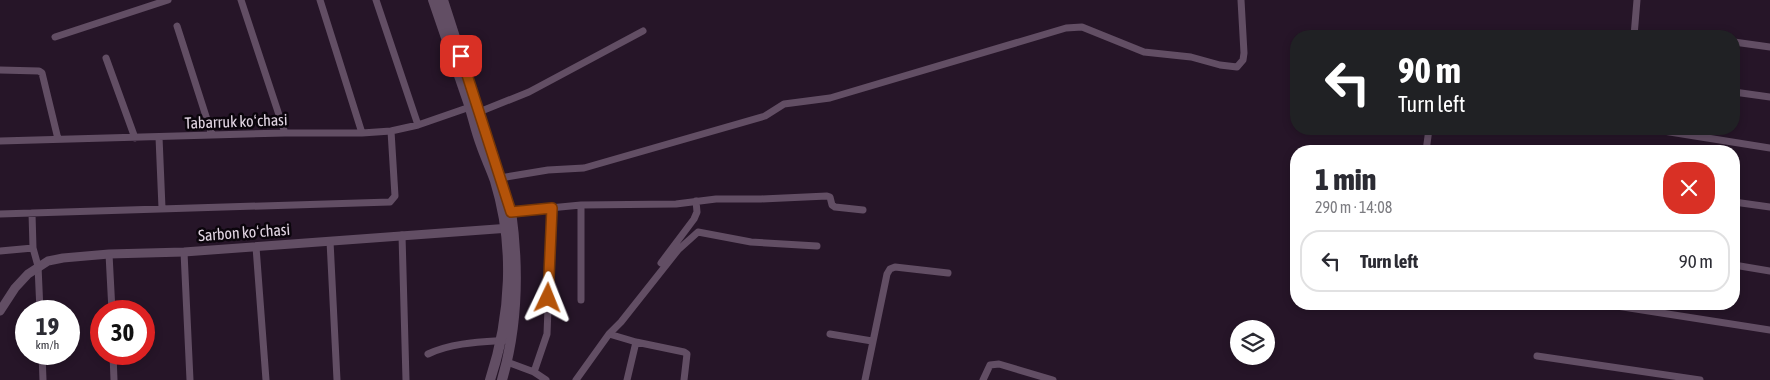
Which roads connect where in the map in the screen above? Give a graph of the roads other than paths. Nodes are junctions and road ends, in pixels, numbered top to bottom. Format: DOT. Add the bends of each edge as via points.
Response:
graph roads {
  1 [pos="168,0"];
  2 [pos="241,0"];
  3 [pos="320,0"];
  4 [pos="376,0"];
  5 [pos="433,0"];
  6 [pos="443,0"];
  7 [pos="1241,0"];
  8 [pos="1637,0"];
  9 [pos="157,2"];
  10 [pos="177,26"];
  11 [pos="1634,30"];
  12 [pos="643,31"];
  13 [pos="55,37"];
  14 [pos="1740,43"];
  15 [pos="1770,47"];
  16 [pos="106,58"];
  17 [pos="0,70"];
  18 [pos="1740,93"];
  19 [pos="1770,97"];
  20 [pos="474,110"];
  21 [pos="418,125"];
  22 [pos="285,132"];
  23 [pos="391,132"];
  24 [pos="362,133"];
  25 [pos="212,135"];
  26 [pos="1689,135"];
  27 [pos="159,137"];
  28 [pos="135,138"];
  29 [pos="58,139"];
  30 [pos="0,141"];
  31 [pos="1770,148"];
  32 [pos="500,178"];
  33 [pos="696,201"];
  34 [pos="1740,203"];
  35 [pos="581,205"];
  36 [pos="1770,207"];
  37 [pos="162,208"];
  38 [pos="552,208"];
  39 [pos="863,210"];
  40 [pos="507,212"];
  41 [pos="32,213"];
  42 [pos="0,214"];
  43 [pos="509,228"];
  44 [pos="402,235"];
  45 [pos="330,241"];
  46 [pos="817,246"];
  47 [pos="256,247"];
  48 [pos="33,248"];
  49 [pos="0,251"];
  50 [pos="184,252"];
  51 [pos="109,254"];
  52 [pos="38,266"];
  53 [pos="1740,266"];
  54 [pos="1770,271"];
  55 [pos="948,273"];
  56 [pos="40,300"];
  57 [pos="111,300"];
  58 [pos="581,300"];
  59 [pos="1642,310"];
  60 [pos="0,311"];
  61 [pos="621,322"];
  62 [pos="1770,330"];
  63 [pos="610,334"];
  64 [pos="830,334"];
  65 [pos="506,341"];
  66 [pos="872,341"];
  67 [pos="636,342"];
  68 [pos="428,354"];
  69 [pos="1538,356"];
  70 [pos="507,362"];
  71 [pos="42,365"];
  72 [pos="113,365"];
  73 [pos="534,372"];
  74 [pos="43,380"];
  75 [pos="114,380"];
  76 [pos="190,380"];
  77 [pos="266,380"];
  78 [pos="337,380"];
  79 [pos="406,380"];
  80 [pos="490,380"];
  81 [pos="502,380"];
  82 [pos="546,380"];
  83 [pos="576,380"];
  84 [pos="627,380"];
  85 [pos="684,380"];
  86 [pos="864,380"];
  87 [pos="982,380"];
  88 [pos="1053,380"];
  89 [pos="1700,380"];
  1 -- 9 [label="street"];
  2 -- 22 [label="street"];
  3 -- 24 [label="street"];
  4 -- 21 [label="street"];
  5 -- 20 [label="main road"];
  6 -- 20 [label="main road"];
  7 -- 32 [label="street" via="1244,53 1237,67 1191,57 1144,52 1082,27 1066,28 830,98 784,104 765,116 584,168"];
  8 -- 11 [label="street"];
  9 -- 13 [label="street"];
  10 -- 25 [label="street"];
  12 -- 20 [label="street, Tabarruk koʻchasi" via="529,92"];
  14 -- 15 [label="street"];
  16 -- 28 [label="street"];
  17 -- 29 [label="street" via="42,73"];
  18 -- 19 [label="street"];
  20 -- 21 [label="street, Tabarruk koʻchasi"];
  20 -- 32 [label="main road"];
  20 -- 40 [label="main road" via="480,144"];
  21 -- 23 [label="street, Tabarruk koʻchasi"];
  22 -- 24 [label="street, Tabarruk koʻchasi"];
  22 -- 25 [label="street, Tabarruk koʻchasi"];
  23 -- 24 [label="street, Tabarruk koʻchasi"];
  23 -- 37 [label="street" via="395,196 390,202"];
  25 -- 27 [label="street, Tabarruk koʻchasi"];
  26 -- 31 [label="street"];
  27 -- 28 [label="street, Tabarruk koʻchasi"];
  27 -- 37 [label="street"];
  28 -- 29 [label="street, Tabarruk koʻchasi"];
  29 -- 30 [label="street, Tabarruk koʻchasi"];
  32 -- 40 [label="main road"];
  33 -- 35 [label="street"];
  33 -- 39 [label="street" via="827,196 835,208"];
  33 -- 61 [label="street" via="694,219 623,314"];
  34 -- 36 [label="street"];
  35 -- 38 [label="street"];
  35 -- 58 [label="street"];
  37 -- 41 [label="street"];
  38 -- 40 [label="street"];
  38 -- 73 [label="street" via="547,334"];
  40 -- 43 [label="main road"];
  41 -- 42 [label="street"];
  41 -- 48 [label="street"];
  43 -- 44 [label="street, Sarbon koʻchasi"];
  43 -- 65 [label="main road" via="517,288 515,313"];
  44 -- 45 [label="street, Sarbon koʻchasi"];
  44 -- 79 [label="street"];
  45 -- 47 [label="street, Sarbon koʻchasi"];
  45 -- 78 [label="street"];
  46 -- 61 [label="street" via="751,242 698,232 678,250"];
  47 -- 50 [label="street, Sarbon koʻchasi"];
  47 -- 77 [label="street"];
  48 -- 49 [label="street"];
  48 -- 52 [label="street"];
  50 -- 51 [label="street, Sarbon koʻchasi"];
  50 -- 76 [label="street"];
  51 -- 52 [label="street, Sarbon koʻchasi" via="63,258"];
  51 -- 57 [label="street"];
  52 -- 56 [label="street"];
  52 -- 60 [label="street, Sarbon koʻchasi" via="15,288"];
  53 -- 54 [label="street"];
  55 -- 66 [label="street" via="890,269"];
  59 -- 62 [label="street"];
  61 -- 63 [label="street"];
  63 -- 67 [label="street"];
  63 -- 83 [label="street"];
  64 -- 66 [label="street"];
  65 -- 68 [label="street" via="473,342"];
  65 -- 70 [label="main road"];
  65 -- 80 [label="main road"];
  66 -- 86 [label="street"];
  67 -- 84 [label="street"];
  67 -- 85 [label="street" via="687,354"];
  69 -- 89 [label="street"];
  70 -- 73 [label="street"];
  70 -- 81 [label="main road"];
  71 -- 74 [label="street"];
  72 -- 75 [label="street"];
  73 -- 82 [label="street"];
  87 -- 88 [label="street" via="990,365 999,364"];
}
